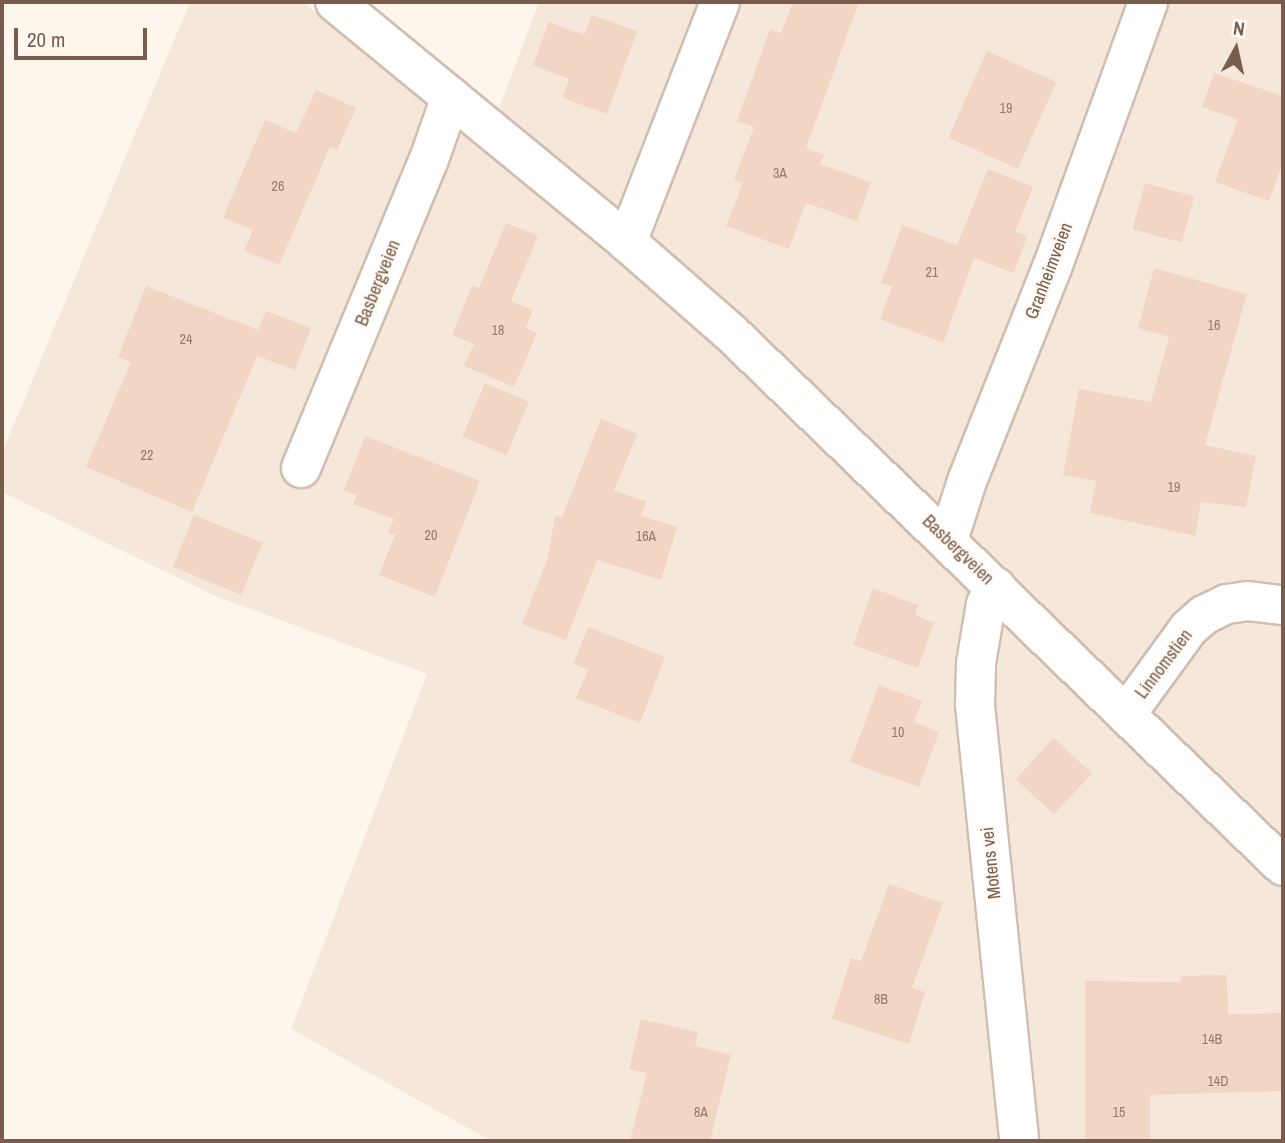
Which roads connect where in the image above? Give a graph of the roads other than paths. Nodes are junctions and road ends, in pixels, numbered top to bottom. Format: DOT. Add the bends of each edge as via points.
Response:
graph roads {
  1 [pos="335,2"];
  2 [pos="720,2"];
  3 [pos="1148,2"];
  4 [pos="451,97"];
  5 [pos="627,242"];
  6 [pos="301,468"];
  7 [pos="948,540"];
  8 [pos="996,587"];
  9 [pos="1283,606"];
  10 [pos="1127,713"];
  11 [pos="1283,866"];
  12 [pos="1019,1141"];
  1 -- 4 [label="street, Basbergveien"];
  2 -- 5 [label="street"];
  3 -- 7 [label="street, Granheimveien"];
  4 -- 5 [label="street, Basbergveien"];
  4 -- 6 [label="street, Basbergveien"];
  5 -- 7 [label="street, Basbergveien" via="731,332"];
  7 -- 8 [label="street, Basbergveien"];
  8 -- 10 [label="street, Basbergveien"];
  8 -- 12 [label="street, Motens vei" via="986,604 976,663 975,705"];
  9 -- 10 [label="street, Linnomstien" via="1248,601 1227,604 1204,615 1189,628"];
  10 -- 11 [label="street, Basbergveien"];
}
